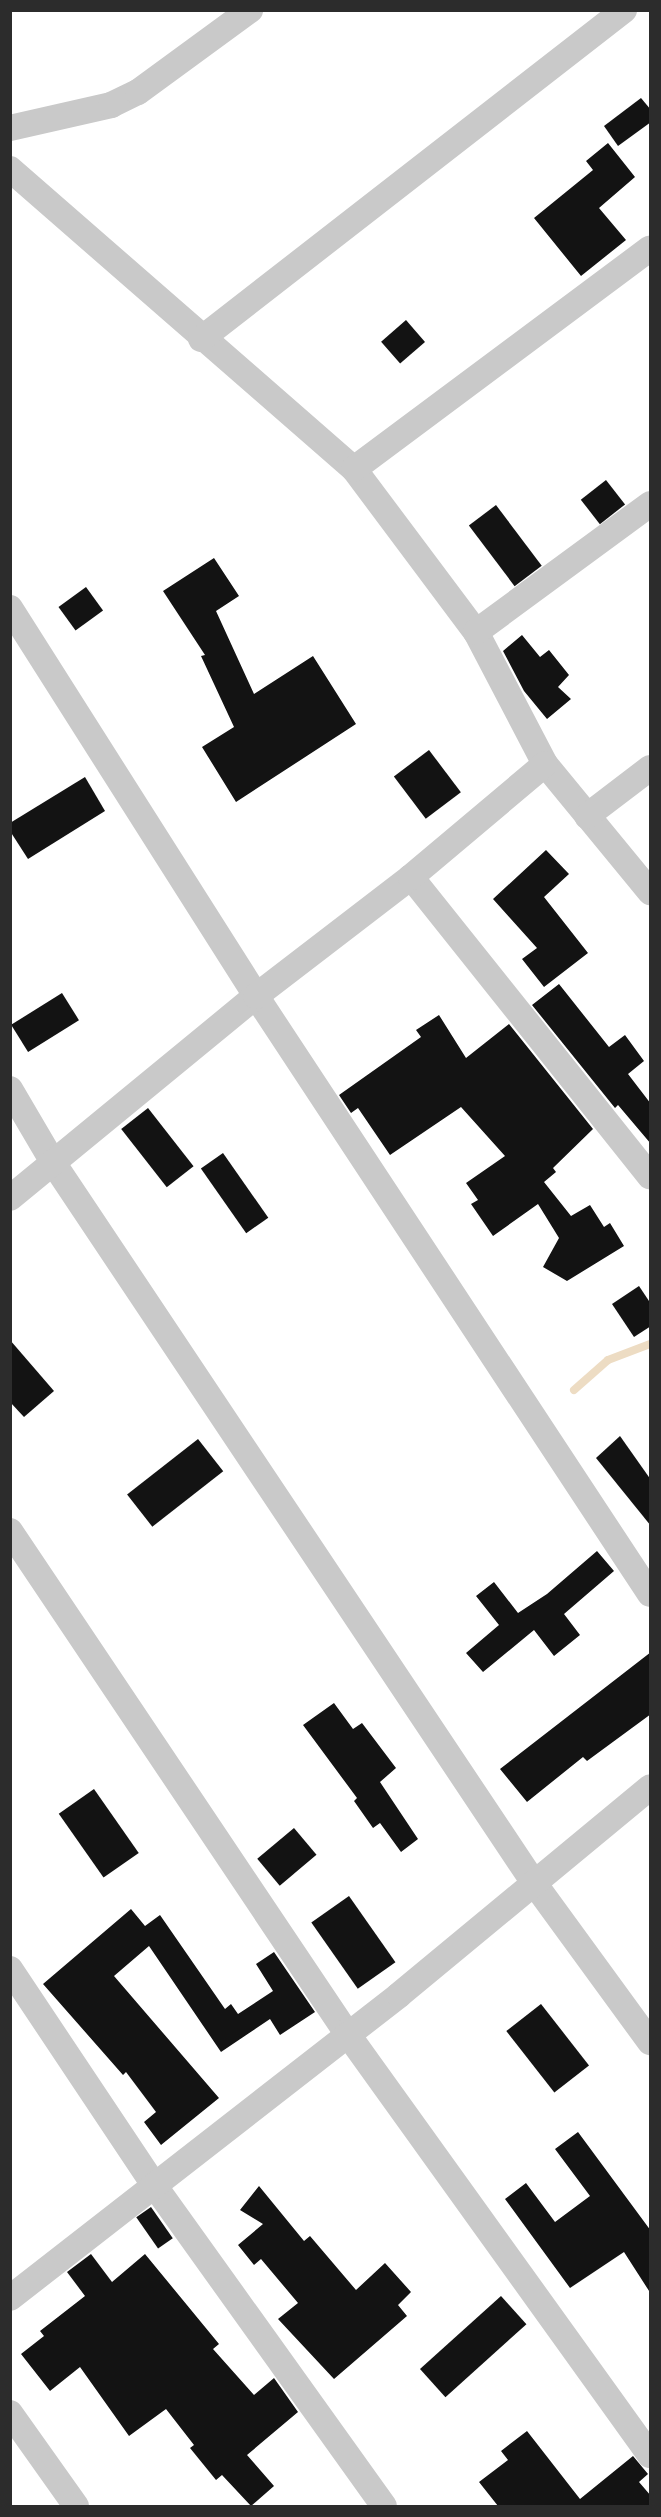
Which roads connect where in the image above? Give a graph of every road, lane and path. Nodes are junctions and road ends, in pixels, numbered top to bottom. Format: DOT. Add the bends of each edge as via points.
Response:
graph roads {
  1 [pos="250,10"];
  2 [pos="624,10"];
  3 [pos="10,128"];
  4 [pos="10,169"];
  5 [pos="651,248"];
  6 [pos="201,339"];
  7 [pos="354,469"];
  8 [pos="651,504"];
  9 [pos="10,609"];
  10 [pos="476,632"];
  11 [pos="545,764"];
  12 [pos="651,768"];
  13 [pos="588,816"];
  14 [pos="411,877"];
  15 [pos="651,892"];
  16 [pos="256,996"];
  17 [pos="10,1089"];
  18 [pos="54,1164"];
  19 [pos="651,1176"];
  20 [pos="10,1198"];
  21 [pos="10,1531"];
  22 [pos="651,1594"];
  23 [pos="651,1787"];
  24 [pos="534,1883"];
  25 [pos="10,1969"];
  26 [pos="346,2032"];
  27 [pos="651,2042"];
  28 [pos="154,2185"];
  29 [pos="10,2298"];
  30 [pos="10,2414"];
  31 [pos="651,2455"];
  32 [pos="76,2506"];
  33 [pos="384,2506"];
  1 -- 3 [label="street" via="138,92 111,105"];
  2 -- 6 [label="street"];
  4 -- 6 [label="street"];
  5 -- 7 [label="street"];
  6 -- 7 [label="street"];
  7 -- 10 [label="street"];
  8 -- 10 [label="street"];
  9 -- 16 [label="street"];
  10 -- 11 [label="street"];
  11 -- 13 [label="street"];
  11 -- 14 [label="street"];
  12 -- 13 [label="street"];
  13 -- 15 [label="street"];
  14 -- 16 [label="street"];
  14 -- 19 [label="street"];
  16 -- 18 [label="street"];
  16 -- 22 [label="street"];
  17 -- 18 [label="street"];
  18 -- 20 [label="street"];
  18 -- 24 [label="street"];
  21 -- 26 [label="street"];
  23 -- 24 [label="street"];
  24 -- 26 [label="street" via="399,1995"];
  24 -- 27 [label="street"];
  25 -- 28 [label="street"];
  26 -- 28 [label="street"];
  26 -- 31 [label="street"];
  28 -- 29 [label="street"];
  28 -- 33 [label="street"];
  30 -- 32 [label="street"];
}
